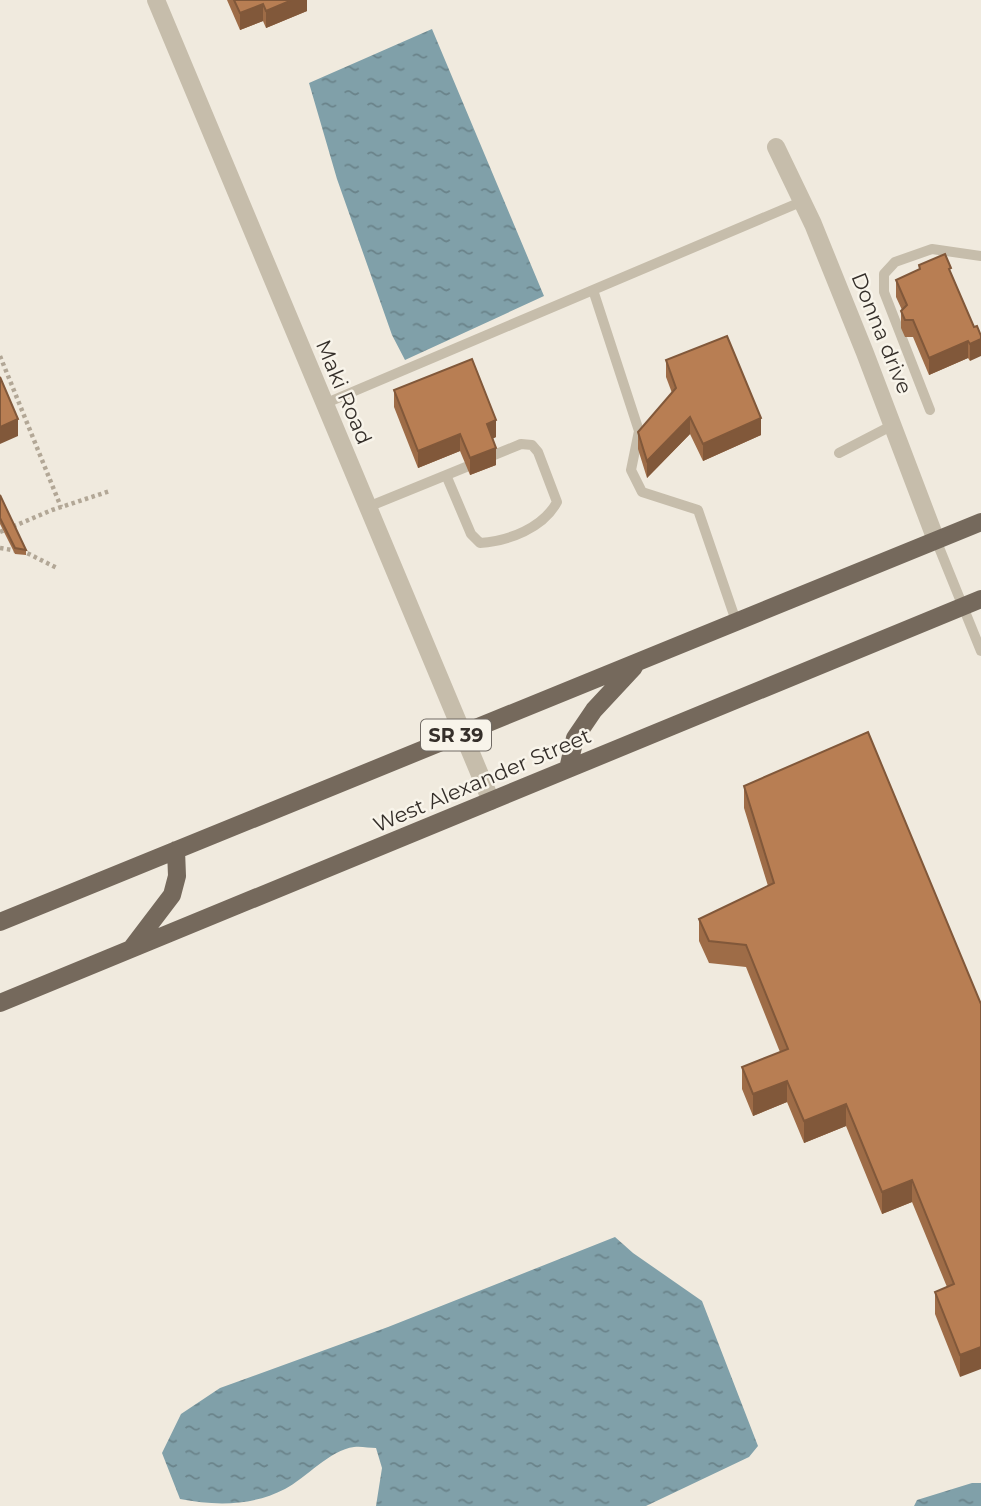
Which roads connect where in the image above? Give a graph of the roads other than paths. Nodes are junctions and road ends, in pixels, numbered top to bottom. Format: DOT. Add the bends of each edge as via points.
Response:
graph roads {
  1 [pos="156,0"];
  2 [pos="776,147"];
  3 [pos="803,201"];
  4 [pos="981,256"];
  5 [pos="593,290"];
  6 [pos="324,404"];
  7 [pos="930,410"];
  8 [pos="893,425"];
  9 [pos="839,453"];
  10 [pos="494,455"];
  11 [pos="466,467"];
  12 [pos="446,475"];
  13 [pos="368,507"];
  14 [pos="981,522"];
  15 [pos="936,540"];
  16 [pos="981,599"];
  17 [pos="964,606"];
  18 [pos="736,621"];
  19 [pos="981,651"];
  20 [pos="639,662"];
  21 [pos="464,732"];
  22 [pos="568,769"];
  23 [pos="491,801"];
  24 [pos="176,850"];
  25 [pos="0,922"];
  26 [pos="131,949"];
  27 [pos="0,1003"];
  1 -- 6 [label="street, Maki Road"];
  2 -- 3 [label="street, Donna drive"];
  3 -- 5 [label="lane"];
  3 -- 8 [label="street, Donna drive"];
  4 -- 7 [label="lane" via="933,249 895,262 884,274 884,292"];
  5 -- 6 [label="lane"];
  5 -- 18 [label="lane" via="639,430 631,470 642,492 698,510"];
  6 -- 13 [label="street, Maki Road"];
  8 -- 9 [label="lane"];
  8 -- 15 [label="street, Donna drive"];
  10 -- 12 [label="lane" via="521,444 532,445 538,452 557,502 539,525 480,543 471,534"];
  11 -- 12 [label="lane"];
  12 -- 13 [label="lane"];
  13 -- 21 [label="street, Maki Road"];
  14 -- 15 [label="main road, SR 39"];
  15 -- 17 [label="lane"];
  15 -- 18 [label="main road, SR 39"];
  16 -- 17 [label="main road, West Alexander Street"];
  17 -- 19 [label="lane"];
  17 -- 22 [label="main road, West Alexander Street"];
  18 -- 20 [label="main road, SR 39"];
  20 -- 21 [label="main road, SR 39"];
  20 -- 22 [label="main road" via="594,710 575,738"];
  21 -- 23 [label="street, Maki Road"];
  21 -- 24 [label="main road, SR 39"];
  22 -- 23 [label="main road, West Alexander Street"];
  23 -- 26 [label="main road, West Alexander Street"];
  24 -- 25 [label="main road, SR 39"];
  24 -- 26 [label="main road" via="172,895"];
  26 -- 27 [label="main road, West Alexander Street"];
}
